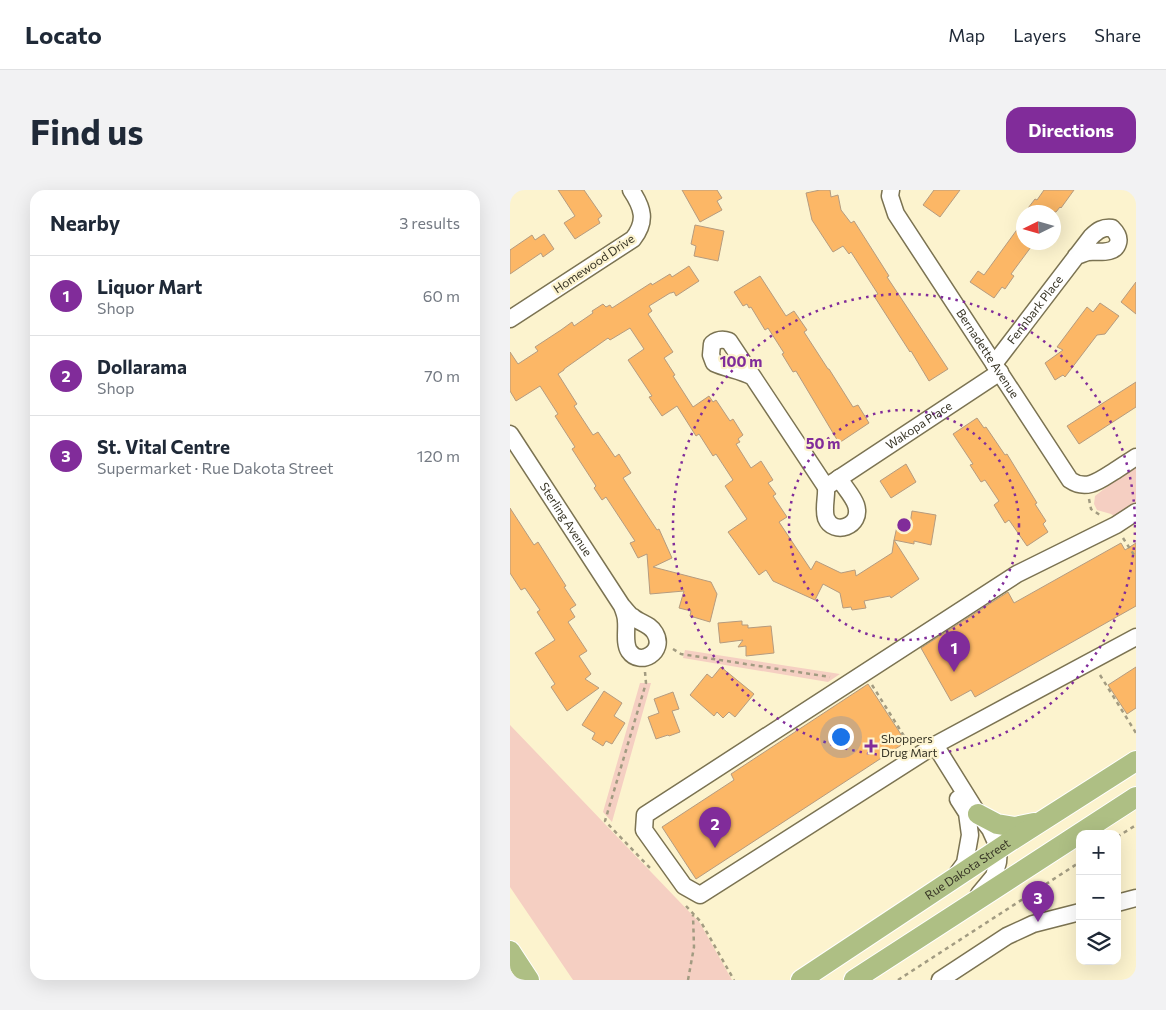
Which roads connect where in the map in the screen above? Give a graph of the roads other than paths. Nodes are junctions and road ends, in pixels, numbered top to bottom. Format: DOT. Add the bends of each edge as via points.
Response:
graph roads {
  1 [pos="631,190"];
  2 [pos="891,190"];
  3 [pos="1076,256"];
  4 [pos="510,319"];
  5 [pos="997,368"];
  6 [pos="753,377"];
  7 [pos="510,434"];
  8 [pos="1136,456"];
  9 [pos="1136,512"];
  10 [pos="622,606"];
  11 [pos="1136,637"];
  12 [pos="930,748"];
  13 [pos="1136,762"];
  14 [pos="1136,797"];
  15 [pos="978,814"];
  16 [pos="1043,820"];
  17 [pos="999,849"];
  18 [pos="952,880"];
  19 [pos="1136,898"];
  20 [pos="1121,902"];
  21 [pos="969,905"];
  22 [pos="1076,913"];
  23 [pos="510,952"];
  24 [pos="528,980"];
  25 [pos="801,980"];
  26 [pos="854,980"];
  27 [pos="940,980"];
  1 -- 4 [label="street, Homewood Drive" via="641,208 642,218 633,239"];
  2 -- 5 [label="street, Bernadette Avenue" via="896,214"];
  3 -- 5 [label="street, Fennbark Place"];
  5 -- 6 [label="street, Wakopa Place" via="833,482"];
  5 -- 8 [label="street, Bernadette Avenue" via="1070,480 1076,484 1086,485 1100,480"];
  7 -- 10 [label="street, Sterling Avenue"];
  9 -- 12 [label="street" via="1017,574 645,815 644,830 684,886 700,895"];
  10 -- 10 [label="street, Sterling Avenue" via="629,651 634,656 653,654 657,648 654,631 632,617"];
  11 -- 12 [label="street"];
  12 -- 15 [label="street"];
  12 -- 18 [label="street" via="967,813 970,835 965,863"];
  13 -- 16 [label="main road, Rue Dakota Street"];
  14 -- 21 [label="main road"];
  15 -- 16 [label="main road" via="997,824 1015,827"];
  15 -- 17 [label="street" via="990,829"];
  16 -- 17 [label="main road, Rue Dakota Street"];
  17 -- 18 [label="main road, Rue Dakota Street"];
  17 -- 21 [label="street" via="994,876"];
  18 -- 25 [label="main road, Rue Dakota Street"];
  19 -- 20 [label="street"];
  21 -- 26 [label="main road"];
  22 -- 27 [label="street" via="1033,924 1007,936"];
  23 -- 24 [label="main road"];
}
